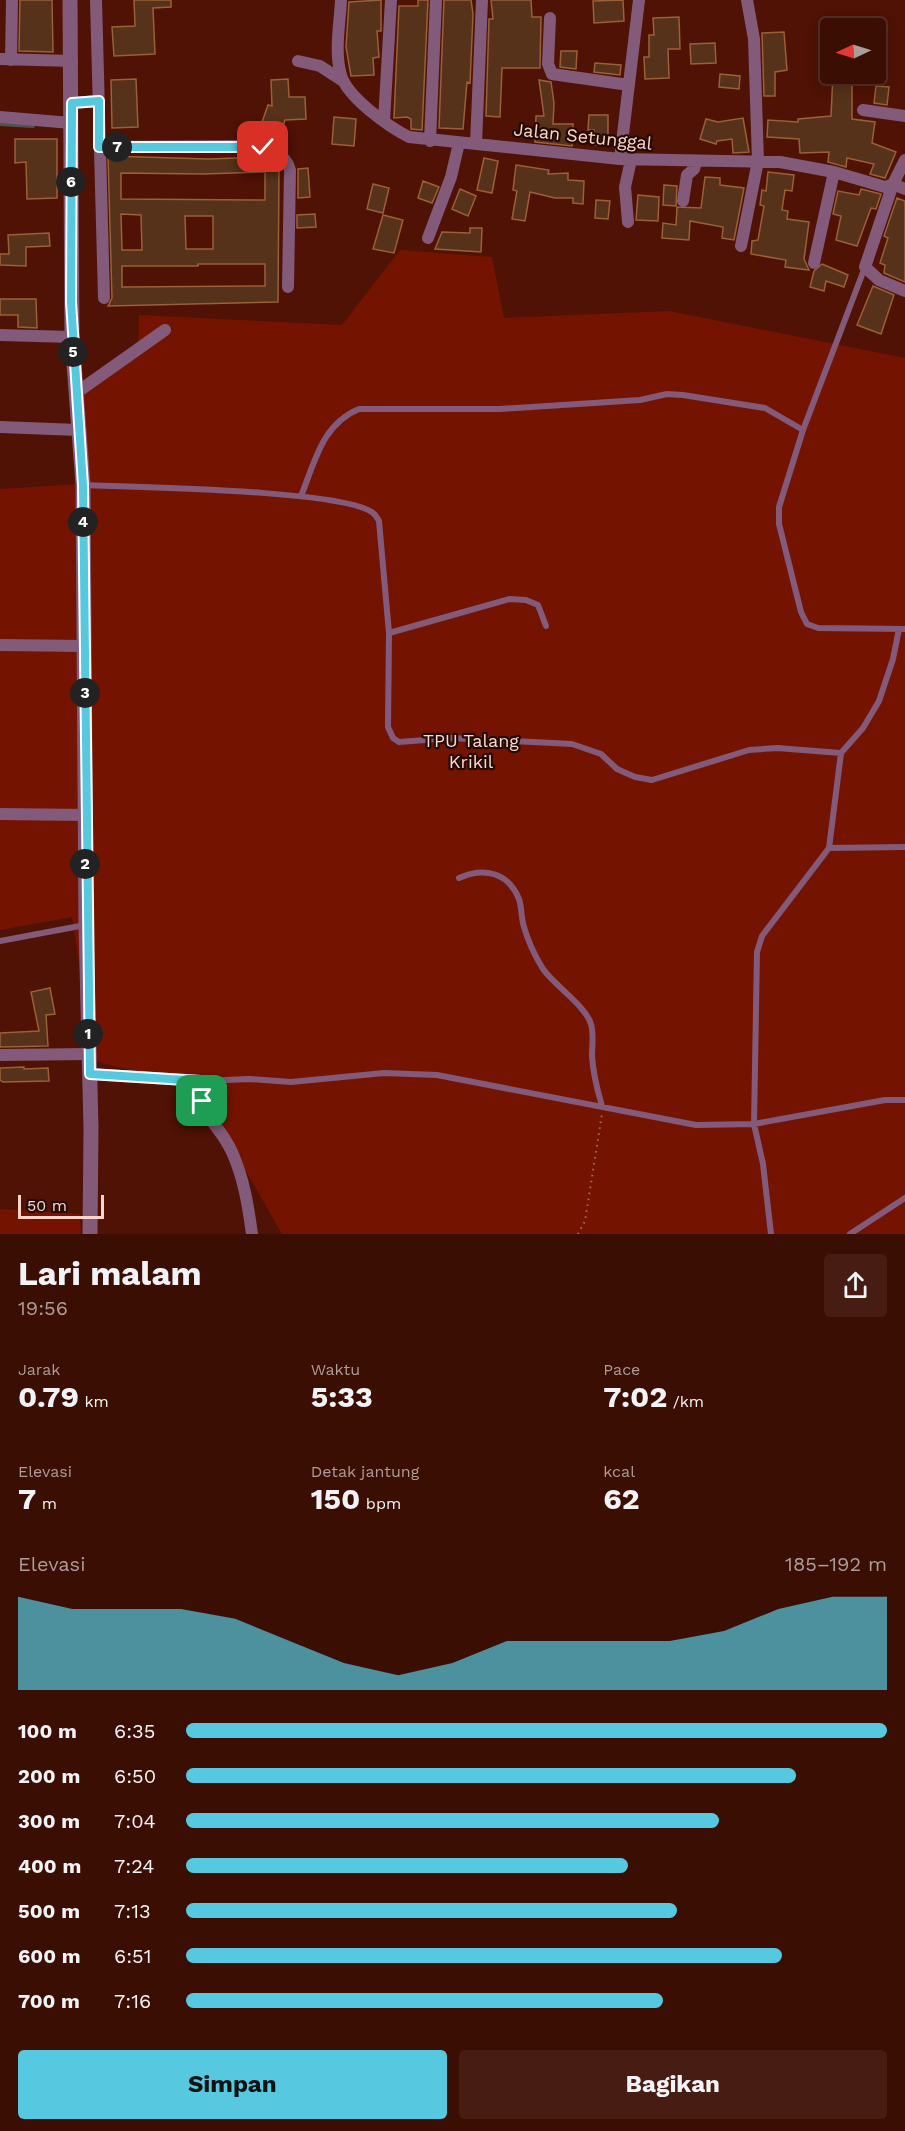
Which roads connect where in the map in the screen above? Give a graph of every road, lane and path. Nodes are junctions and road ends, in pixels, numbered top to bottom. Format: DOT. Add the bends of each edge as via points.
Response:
graph roads {
  1 [pos="12,0"];
  2 [pos="70,0"];
  3 [pos="96,0"];
  4 [pos="341,0"];
  5 [pos="391,0"];
  6 [pos="436,0"];
  7 [pos="482,0"];
  8 [pos="639,0"];
  9 [pos="747,0"];
  10 [pos="550,18"];
  11 [pos="6,59"];
  12 [pos="72,61"];
  13 [pos="298,61"];
  14 [pos="344,82"];
  15 [pos="629,85"];
  16 [pos="99,101"];
  17 [pos="72,103"];
  18 [pos="863,110"];
  19 [pos="905,116"];
  20 [pos="0,117"];
  21 [pos="384,121"];
  22 [pos="72,123"];
  23 [pos="430,141"];
  24 [pos="459,143"];
  25 [pos="476,144"];
  26 [pos="99,147"];
  27 [pos="626,159"];
  28 [pos="758,160"];
  29 [pos="905,160"];
  30 [pos="696,162"];
  31 [pos="834,172"];
  32 [pos="899,187"];
  33 [pos="683,201"];
  34 [pos="628,222"];
  35 [pos="428,238"];
  36 [pos="741,246"];
  37 [pos="814,263"];
  38 [pos="865,267"];
  39 [pos="288,287"];
  40 [pos="905,291"];
  41 [pos="104,298"];
  42 [pos="165,330"];
  43 [pos="0,335"];
  44 [pos="72,337"];
  45 [pos="76,393"];
  46 [pos="0,427"];
  47 [pos="78,430"];
  48 [pos="803,430"];
  49 [pos="83,485"];
  50 [pos="301,496"];
  51 [pos="546,626"];
  52 [pos="902,629"];
  53 [pos="389,633"];
  54 [pos="0,645"];
  55 [pos="84,646"];
  56 [pos="841,753"];
  57 [pos="0,814"];
  58 [pos="85,815"];
  59 [pos="905,840"];
  60 [pos="905,847"];
  61 [pos="829,848"];
  62 [pos="897,848"];
  63 [pos="459,878"];
  64 [pos="86,925"];
  65 [pos="0,941"];
  66 [pos="88,1054"];
  67 [pos="0,1055"];
  68 [pos="90,1074"];
  69 [pos="201,1081"];
  70 [pos="905,1100"];
  71 [pos="602,1106"];
  72 [pos="754,1124"];
  73 [pos="905,1198"];
  74 [pos="90,1234"];
  75 [pos="252,1234"];
  76 [pos="578,1234"];
  77 [pos="771,1234"];
  78 [pos="850,1234"];
  1 -- 11 [label="street"];
  2 -- 12 [label="street"];
  3 -- 16 [label="street"];
  4 -- 14 [label="street" via="339,66"];
  5 -- 21 [label="street"];
  6 -- 23 [label="street"];
  7 -- 25 [label="street"];
  8 -- 15 [label="street"];
  9 -- 28 [label="street" via="754,39"];
  10 -- 15 [label="street" via="548,64 552,74"];
  11 -- 12 [label="street"];
  12 -- 17 [label="street"];
  13 -- 14 [label="street, Jalan Setunggal" via="325,69"];
  14 -- 21 [label="street, Jalan Setunggal"];
  15 -- 27 [label="street"];
  16 -- 17 [label="street"];
  16 -- 26 [label="street"];
  17 -- 22 [label="street"];
  18 -- 19 [label="street"];
  20 -- 22 [label="street"];
  21 -- 23 [label="street, Jalan Setunggal" via="409,137"];
  22 -- 44 [label="street"];
  23 -- 24 [label="street, Jalan Setunggal"];
  24 -- 25 [label="street, Jalan Setunggal"];
  24 -- 35 [label="street"];
  25 -- 27 [label="street, Jalan Setunggal"];
  26 -- 39 [label="street" via="251,146 281,156 290,170"];
  26 -- 41 [label="street"];
  27 -- 30 [label="street, Jalan Setunggal"];
  27 -- 34 [label="street"];
  28 -- 30 [label="street, Jalan Setunggal"];
  28 -- 31 [label="street, Jalan Setunggal"];
  28 -- 36 [label="street"];
  29 -- 32 [label="street"];
  30 -- 33 [label="street" via="687,175"];
  31 -- 32 [label="street, Jalan Setunggal" via="879,186"];
  31 -- 37 [label="street"];
  32 -- 38 [label="street"];
  38 -- 40 [label="street" via="879,280"];
  38 -- 48 [label="lane"];
  42 -- 45 [label="street"];
  43 -- 44 [label="street"];
  44 -- 45 [label="street"];
  45 -- 47 [label="street"];
  46 -- 47 [label="street"];
  47 -- 49 [label="street"];
  48 -- 50 [label="lane" via="765,408 683,394 500,408 359,409 330,429"];
  48 -- 52 [label="lane" via="779,507 778,524 801,612 807,624 818,628"];
  49 -- 50 [label="lane"];
  49 -- 55 [label="street"];
  50 -- 53 [label="lane" via="360,507 379,521"];
  51 -- 53 [label="lane" via="538,605 510,599"];
  52 -- 56 [label="lane" via="879,701 863,728"];
  53 -- 56 [label="lane" via="388,727 399,742 452,738 573,744 601,754 617,769 652,780 749,750"];
  54 -- 55 [label="street"];
  55 -- 58 [label="street"];
  56 -- 61 [label="lane"];
  57 -- 58 [label="street"];
  58 -- 64 [label="street"];
  59 -- 62 [label="lane"];
  60 -- 62 [label="lane"];
  61 -- 62 [label="lane"];
  61 -- 72 [label="lane" via="762,936 757,952"];
  63 -- 71 [label="lane" via="485,871 510,885 519,900 537,960 591,1023 595,1083"];
  64 -- 65 [label="lane"];
  64 -- 66 [label="street"];
  66 -- 67 [label="street"];
  66 -- 68 [label="street"];
  68 -- 69 [label="street"];
  68 -- 74 [label="street"];
  69 -- 71 [label="lane" via="291,1082 412,1074"];
  69 -- 75 [label="street" via="207,1116 231,1149 244,1181"];
  70 -- 72 [label="lane" via="885,1100"];
  71 -- 72 [label="lane" via="696,1125"];
  71 -- 76 [label="path" via="603,1123 585,1221"];
  72 -- 77 [label="lane"];
  73 -- 78 [label="lane"];
}
